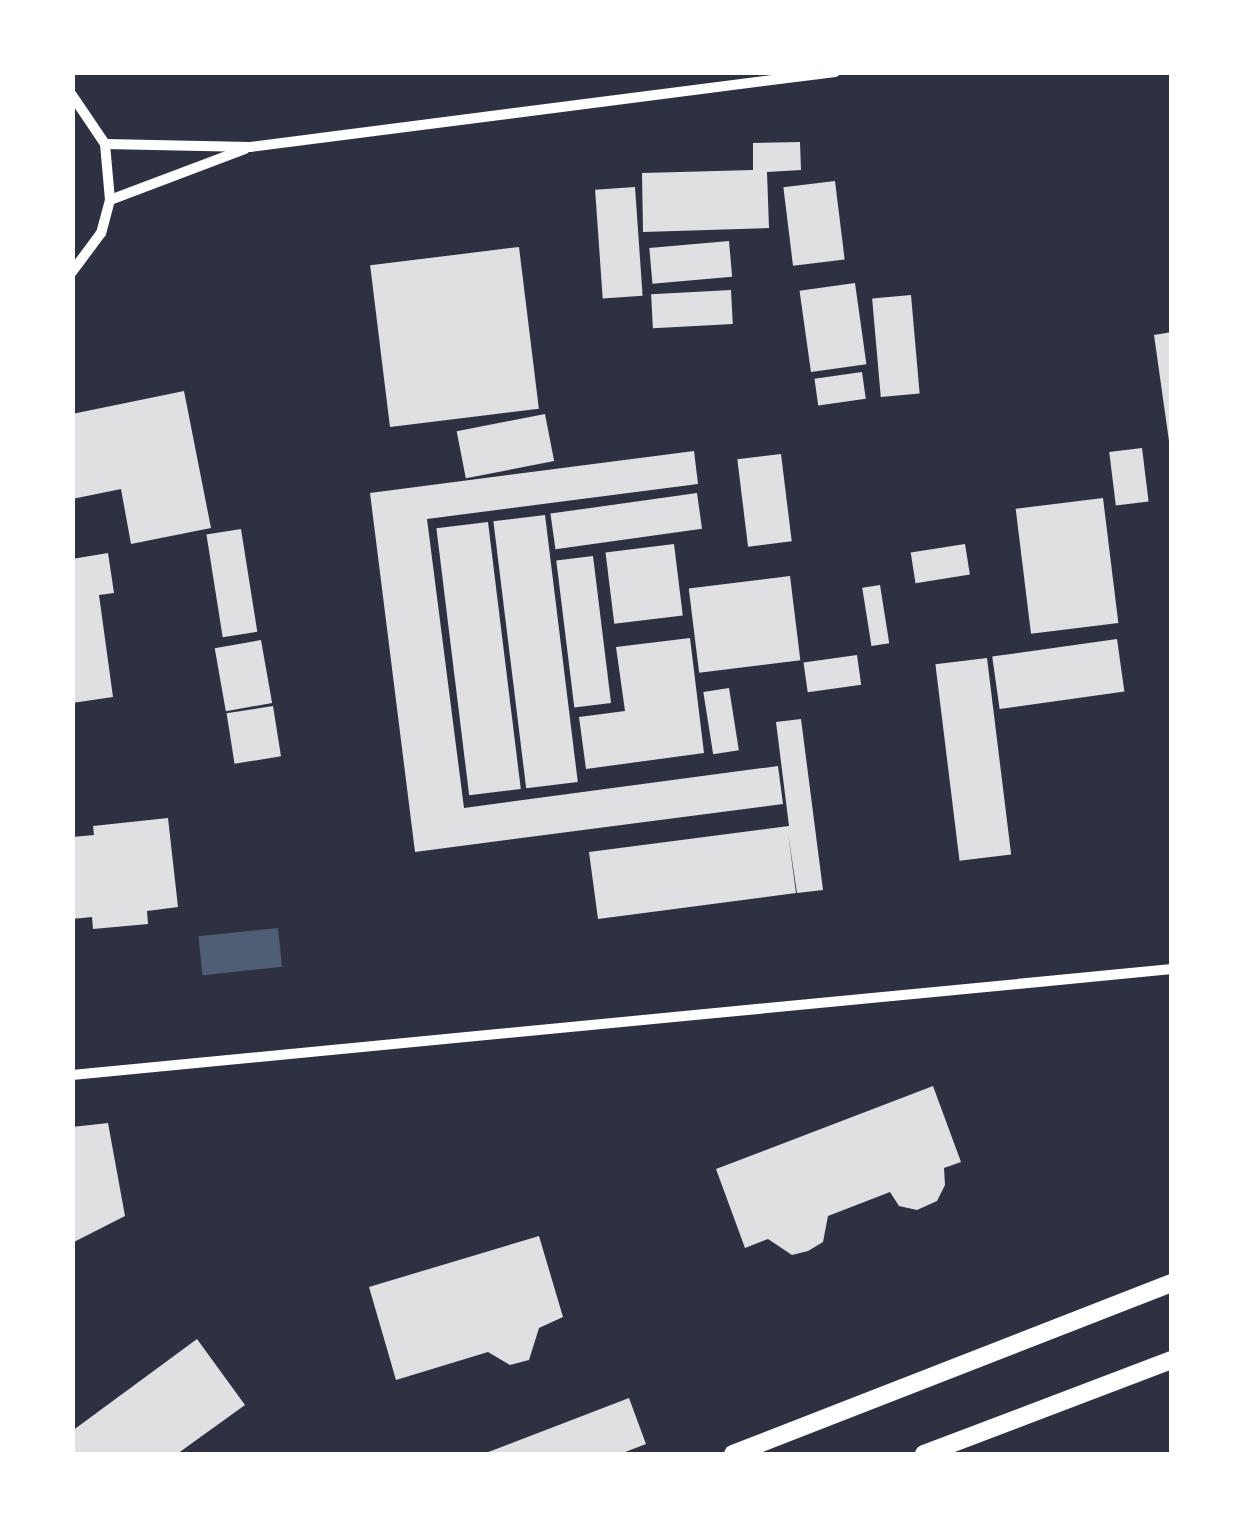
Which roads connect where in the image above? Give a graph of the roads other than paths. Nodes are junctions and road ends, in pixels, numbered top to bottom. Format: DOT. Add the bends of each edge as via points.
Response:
graph roads {
  1 [pos="835,72"];
  2 [pos="72,94"];
  3 [pos="105,144"];
  4 [pos="250,147"];
  5 [pos="110,200"];
  6 [pos="72,272"];
  7 [pos="1172,969"];
  8 [pos="72,1075"];
  9 [pos="1172,1283"];
  10 [pos="1172,1360"];
  11 [pos="732,1454"];
  12 [pos="924,1454"];
  1 -- 4 [label="street"];
  2 -- 3 [label="street"];
  3 -- 4 [label="street"];
  3 -- 5 [label="street"];
  4 -- 5 [label="street"];
  5 -- 6 [label="street" via="101,233"];
  7 -- 8 [label="street"];
  9 -- 11 [label="street"];
  10 -- 12 [label="street"];
}
